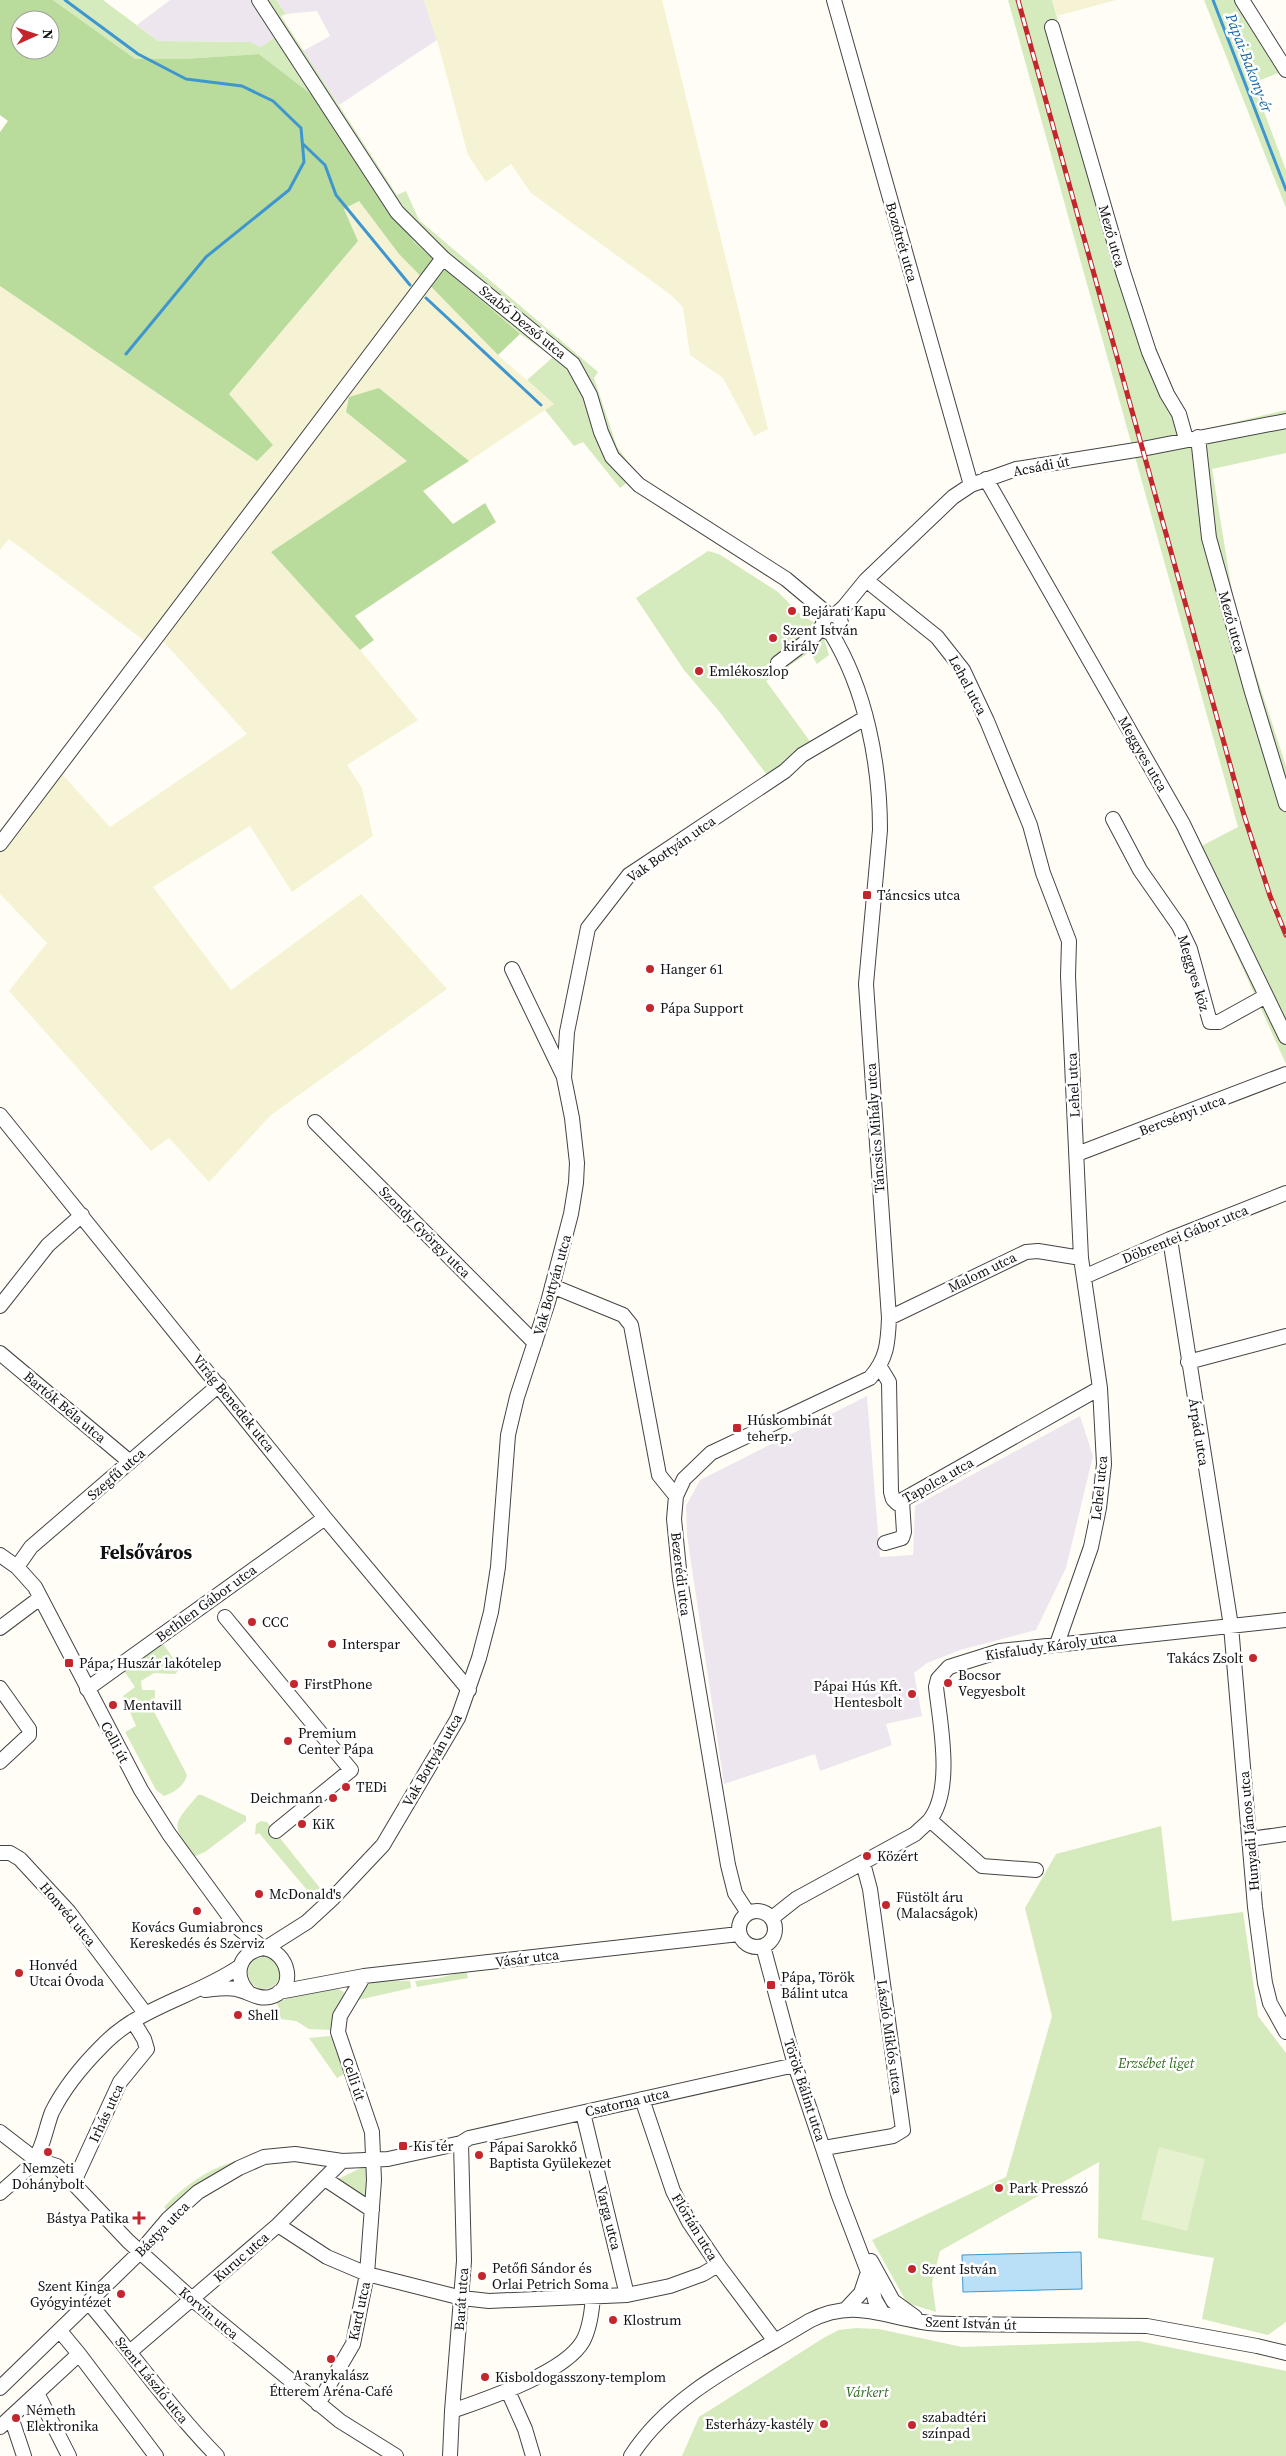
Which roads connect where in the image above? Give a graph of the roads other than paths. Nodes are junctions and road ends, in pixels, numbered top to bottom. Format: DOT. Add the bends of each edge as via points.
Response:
graph roads {
  1 [pos="259,0"];
  2 [pos="834,0"];
  3 [pos="1242,0"];
  4 [pos="1052,27"];
  5 [pos="1286,70"];
  6 [pos="443,258"];
  7 [pos="1286,421"];
  8 [pos="1192,438"];
  9 [pos="986,479"];
  10 [pos="971,484"];
  11 [pos="866,580"];
  12 [pos="830,623"];
  13 [pos="778,663"];
  14 [pos="865,718"];
  15 [pos="1286,804"];
  16 [pos="1113,819"];
  17 [pos="0,844"];
  18 [pos="512,969"];
  19 [pos="1266,996"];
  20 [pos="1286,1036"];
  21 [pos="1286,1074"];
  22 [pos="564,1078"];
  23 [pos="0,1115"];
  24 [pos="315,1122"];
  25 [pos="1077,1154"];
  26 [pos="1286,1193"];
  27 [pos="82,1215"];
  28 [pos="1170,1238"];
  29 [pos="1081,1258"];
  30 [pos="1086,1276"];
  31 [pos="552,1286"];
  32 [pos="0,1306"];
  33 [pos="889,1318"];
  34 [pos="1286,1336"];
  35 [pos="535,1343"];
  36 [pos="0,1353"];
  37 [pos="1188,1362"];
  38 [pos="880,1367"];
  39 [pos="219,1385"];
  40 [pos="1100,1388"];
  41 [pos="130,1462"];
  42 [pos="676,1496"];
  43 [pos="902,1501"];
  44 [pos="325,1518"];
  45 [pos="885,1543"];
  46 [pos="0,1555"];
  47 [pos="17,1567"];
  48 [pos="40,1598"];
  49 [pos="225,1617"];
  50 [pos="1286,1620"];
  51 [pos="1231,1626"];
  52 [pos="0,1628"];
  53 [pos="1057,1644"];
  54 [pos="0,1688"];
  55 [pos="87,1689"];
  56 [pos="469,1690"];
  57 [pos="0,1762"];
  58 [pos="930,1820"];
  59 [pos="276,1830"];
  60 [pos="1286,1834"];
  61 [pos="1250,1838"];
  62 [pos="0,1853"];
  63 [pos="863,1864"];
  64 [pos="1036,1870"];
  65 [pos="748,1913"];
  66 [pos="772,1918"];
  67 [pos="237,1927"];
  68 [pos="296,1929"];
  69 [pos="739,1934"];
  70 [pos="763,1946"];
  71 [pos="265,1948"];
  72 [pos="241,1964"];
  73 [pos="286,1966"];
  74 [pos="364,1976"];
  75 [pos="314,1984"];
  76 [pos="200,1990"];
  77 [pos="248,1992"];
  78 [pos="279,1992"];
  79 [pos="145,2013"];
  80 [pos="133,2021"];
  81 [pos="1286,2032"];
  82 [pos="795,2065"];
  83 [pos="642,2099"];
  84 [pos="582,2113"];
  85 [pos="0,2132"];
  86 [pos="461,2143"];
  87 [pos="824,2148"];
  88 [pos="35,2159"];
  89 [pos="375,2159"];
  90 [pos="342,2161"];
  91 [pos="325,2179"];
  92 [pos="73,2184"];
  93 [pos="0,2193"];
  94 [pos="372,2210"];
  95 [pos="278,2224"];
  96 [pos="854,2232"];
  97 [pos="140,2252"];
  98 [pos="718,2265"];
  99 [pos="868,2272"];
  100 [pos="367,2274"];
  101 [pos="883,2284"];
  102 [pos="628,2295"];
  103 [pos="593,2296"];
  104 [pos="462,2298"];
  105 [pos="192,2300"];
  106 [pos="89,2303"];
  107 [pos="846,2309"];
  108 [pos="878,2309"];
  109 [pos="923,2322"];
  110 [pos="60,2331"];
  111 [pos="1286,2341"];
  112 [pos="775,2342"];
  113 [pos="131,2352"];
  114 [pos="1280,2352"];
  115 [pos="79,2354"];
  116 [pos="0,2388"];
  117 [pos="508,2391"];
  118 [pos="37,2393"];
  119 [pos="318,2404"];
  120 [pos="452,2411"];
  121 [pos="11,2417"];
  122 [pos="0,2427"];
  123 [pos="637,2453"];
  124 [pos="24,2456"];
  125 [pos="69,2456"];
  126 [pos="156,2456"];
  127 [pos="217,2456"];
  128 [pos="396,2456"];
  129 [pos="450,2456"];
  130 [pos="533,2456"];
  131 [pos="626,2456"];
  1 -- 6 [label="street, Szabó Dezső utca" via="398,212"];
  2 -- 10 [label="street, Bozótrét utca"];
  3 -- 5 [label="street"];
  4 -- 8 [label="street, Mező utca" via="1148,352"];
  6 -- 12 [label="street, Szabó Dezső utca" via="574,364 590,396 612,457 639,485 786,579"];
  6 -- 17 [label="street"];
  7 -- 8 [label="street, Acsádi út"];
  8 -- 9 [label="street, Acsádi út" via="1016,469"];
  8 -- 15 [label="street, Mező utca" via="1209,538"];
  9 -- 10 [label="street, Acsádi út"];
  9 -- 19 [label="street, Meggyes utca" via="1183,824"];
  10 -- 11 [label="street, Acsádi út" via="953,497"];
  11 -- 12 [label="street, Acsádi út"];
  11 -- 25 [label="street, Lehel utca" via="937,637 963,670 1030,825 1043,873 1069,941"];
  12 -- 13 [label="street, Acsádi út"];
  12 -- 14 [label="street, Táncsics Mihály utca" via="858,691"];
  14 -- 22 [label="street, Vak Bottyán utca" via="802,755 785,771 629,875 588,928 568,1032"];
  14 -- 33 [label="street, Táncsics Mihály utca" via="875,760 880,805 866,984"];
  16 -- 19 [label="street, Meggyes köz" via="1140,870 1179,926 1190,949 1210,1022 1218,1022"];
  18 -- 22 [label="street"];
  19 -- 20 [label="street, Meggyes utca"];
  21 -- 25 [label="street, Bercsényi utca"];
  22 -- 31 [label="street, Vak Bottyán utca" via="572,1118 576,1183 572,1214"];
  23 -- 27 [label="street, Virág Benedek utca"];
  24 -- 35 [label="street, Szondy György utca"];
  25 -- 29 [label="street, Lehel utca"];
  26 -- 28 [label="street, Döbrentei Gábor utca"];
  27 -- 32 [label="street" via="48,1245"];
  27 -- 39 [label="street, Virág Benedek utca"];
  28 -- 30 [label="street, Döbrentei Gábor utca"];
  28 -- 37 [label="street, Árpád utca"];
  29 -- 30 [label="street, Lehel utca"];
  29 -- 33 [label="street, Malom utca" via="1038,1251 1020,1253"];
  30 -- 40 [label="street, Lehel utca"];
  31 -- 35 [label="street, Vak Bottyán utca"];
  31 -- 42 [label="street" via="624,1315 630,1325 659,1475"];
  33 -- 38 [label="street, Táncsics Mihály utca" via="888,1350"];
  34 -- 37 [label="street"];
  35 -- 56 [label="street, Vak Bottyán utca" via="508,1436 497,1576 491,1612"];
  36 -- 41 [label="street, Bartók Béla utca"];
  37 -- 51 [label="street, Árpád utca"];
  38 -- 42 [label="street" via="870,1378 711,1452 684,1479"];
  38 -- 43 [label="street, Tapolca utca" via="889,1382 891,1492 897,1503"];
  39 -- 41 [label="street, Szegfű utca"];
  39 -- 44 [label="street, Virág Benedek utca"];
  40 -- 43 [label="street, Tapolca utca"];
  40 -- 53 [label="street, Lehel utca" via="1104,1464 1099,1508 1085,1566"];
  41 -- 47 [label="street, Szegfű utca" via="31,1547"];
  42 -- 65 [label="street, Bezerédi utca" via="674,1519 680,1579 728,1865 735,1893"];
  43 -- 45 [label="street" via="902,1538"];
  44 -- 55 [label="street, Bethlen Gábor utca"];
  44 -- 56 [label="street, Virág Benedek utca"];
  46 -- 47 [label="street, Celli út"];
  47 -- 48 [label="street, Celli út" via="35,1587"];
  48 -- 52 [label="street"];
  48 -- 55 [label="street, Celli út"];
  49 -- 59 [label="street" via="351,1770"];
  50 -- 51 [label="street, Kisfaludy Károly utca"];
  51 -- 53 [label="street, Kisfaludy Károly utca"];
  51 -- 61 [label="street, Hunyadi János utca"];
  53 -- 58 [label="street, Kisfaludy Károly utca" via="990,1653 957,1663 942,1672 936,1687 942,1740 942,1779 938,1803"];
  54 -- 57 [label="street" via="29,1729 29,1735"];
  55 -- 67 [label="street, Celli út" via="141,1790"];
  56 -- 68 [label="street, Vak Bottyán utca" via="458,1718 383,1844 333,1898"];
  58 -- 63 [label="street" via="915,1834"];
  58 -- 64 [label="street" via="982,1866"];
  60 -- 61 [label="street"];
  61 -- 81 [label="street, Hunyadi János utca" via="1265,1983 1270,2003"];
  62 -- 79 [label="street, Honvéd utca" via="10,1853 20,1859 69,1912"];
  63 -- 66 [label="street" via="796,1899"];
  63 -- 87 [label="street, László Miklós utca" via="870,1889 903,2130 896,2136"];
  65 -- 66 [label="street" via="760,1911"];
  65 -- 69 [label="street" via="740,1922"];
  66 -- 70 [label="street" via="774,1934"];
  67 -- 71 [label="street, Celli út"];
  67 -- 72 [label="street, Celli út"];
  68 -- 71 [label="street, Vak Bottyán utca"];
  68 -- 73 [label="street, Vak Bottyán utca" via="288,1948"];
  69 -- 70 [label="street" via="751,1946"];
  69 -- 74 [label="street, Vásár utca"];
  70 -- 82 [label="street, Török Bálint utca"];
  71 -- 72 [label="street" via="250,1952"];
  71 -- 73 [label="street" via="278,1954"];
  72 -- 76 [label="street"];
  72 -- 77 [label="street" via="242,1985"];
  73 -- 75 [label="street"];
  73 -- 78 [label="street" via="286,1982"];
  74 -- 75 [label="street, Vásár utca"];
  74 -- 89 [label="street, Celli út" via="340,2016 338,2032 372,2132"];
  75 -- 78 [label="street, Vásár utca"];
  76 -- 77 [label="street"];
  76 -- 79 [label="street"];
  77 -- 78 [label="street" via="261,1998"];
  79 -- 80 [label="street"];
  80 -- 88 [label="street" via="103,2044 75,2076 53,2112"];
  80 -- 92 [label="street, Irhás utca" via="147,2049 120,2082"];
  82 -- 83 [label="street, Csatorna utca"];
  82 -- 87 [label="street, Török Bálint utca"];
  83 -- 84 [label="street, Csatorna utca"];
  83 -- 98 [label="street, Flórián utca" via="673,2191"];
  84 -- 86 [label="street, Csatorna utca" via="469,2138"];
  84 -- 102 [label="street, Varga utca"];
  85 -- 88 [label="street, Korvin utca"];
  86 -- 89 [label="street"];
  86 -- 104 [label="street, Barát utca"];
  87 -- 96 [label="street, Török Bálint utca"];
  88 -- 92 [label="street, Korvin utca" via="57,2166"];
  88 -- 93 [label="street"];
  89 -- 90 [label="street"];
  89 -- 94 [label="street"];
  90 -- 91 [label="street"];
  90 -- 97 [label="street, Bástya utca" via="295,2154 256,2160 198,2192"];
  91 -- 94 [label="street"];
  91 -- 95 [label="street, Kuruc utca"];
  92 -- 97 [label="street, Korvin utca"];
  94 -- 100 [label="street, Kard utca"];
  95 -- 100 [label="street" via="327,2257"];
  95 -- 105 [label="street, Kuruc utca"];
  96 -- 99 [label="street, Török Bálint utca"];
  96 -- 101 [label="street, Török Bálint utca"];
  97 -- 105 [label="street, Korvin utca"];
  97 -- 106 [label="street, Bástya utca"];
  98 -- 102 [label="street" via="670,2286"];
  98 -- 112 [label="street, Flórián utca"];
  99 -- 107 [label="street" via="860,2292"];
  99 -- 108 [label="street, Török Bálint utca"];
  100 -- 104 [label="street"];
  100 -- 119 [label="street, Kard utca" via="353,2344"];
  101 -- 108 [label="street"];
  101 -- 109 [label="street, Török Bálint utca" via="893,2301"];
  102 -- 103 [label="street"];
  103 -- 104 [label="street" via="489,2301"];
  103 -- 117 [label="street" via="590,2321 583,2341 574,2353"];
  104 -- 120 [label="street, Barát utca"];
  105 -- 113 [label="street, Kuruc utca"];
  105 -- 119 [label="street, Korvin utca"];
  106 -- 110 [label="street, Bástya utca"];
  106 -- 113 [label="street, Szent László utca"];
  107 -- 108 [label="street, Szent István út"];
  107 -- 112 [label="street, Szent István út" via="817,2317"];
  108 -- 109 [label="street, Szent István út"];
  109 -- 114 [label="street, Szent István út" via="1131,2324"];
  110 -- 115 [label="street"];
  110 -- 116 [label="street, Bástya utca"];
  111 -- 114 [label="street"];
  112 -- 123 [label="street, Szent István út" via="693,2393 656,2424"];
  113 -- 127 [label="street, Szent László utca"];
  115 -- 118 [label="street"];
  115 -- 126 [label="street"];
  117 -- 120 [label="street"];
  117 -- 130 [label="street"];
  118 -- 121 [label="street"];
  118 -- 125 [label="street"];
  119 -- 128 [label="street, Korvin utca"];
  120 -- 129 [label="street, Barát utca"];
  121 -- 122 [label="street"];
  121 -- 124 [label="street"];
  123 -- 131 [label="street, Szent István út"];
}
